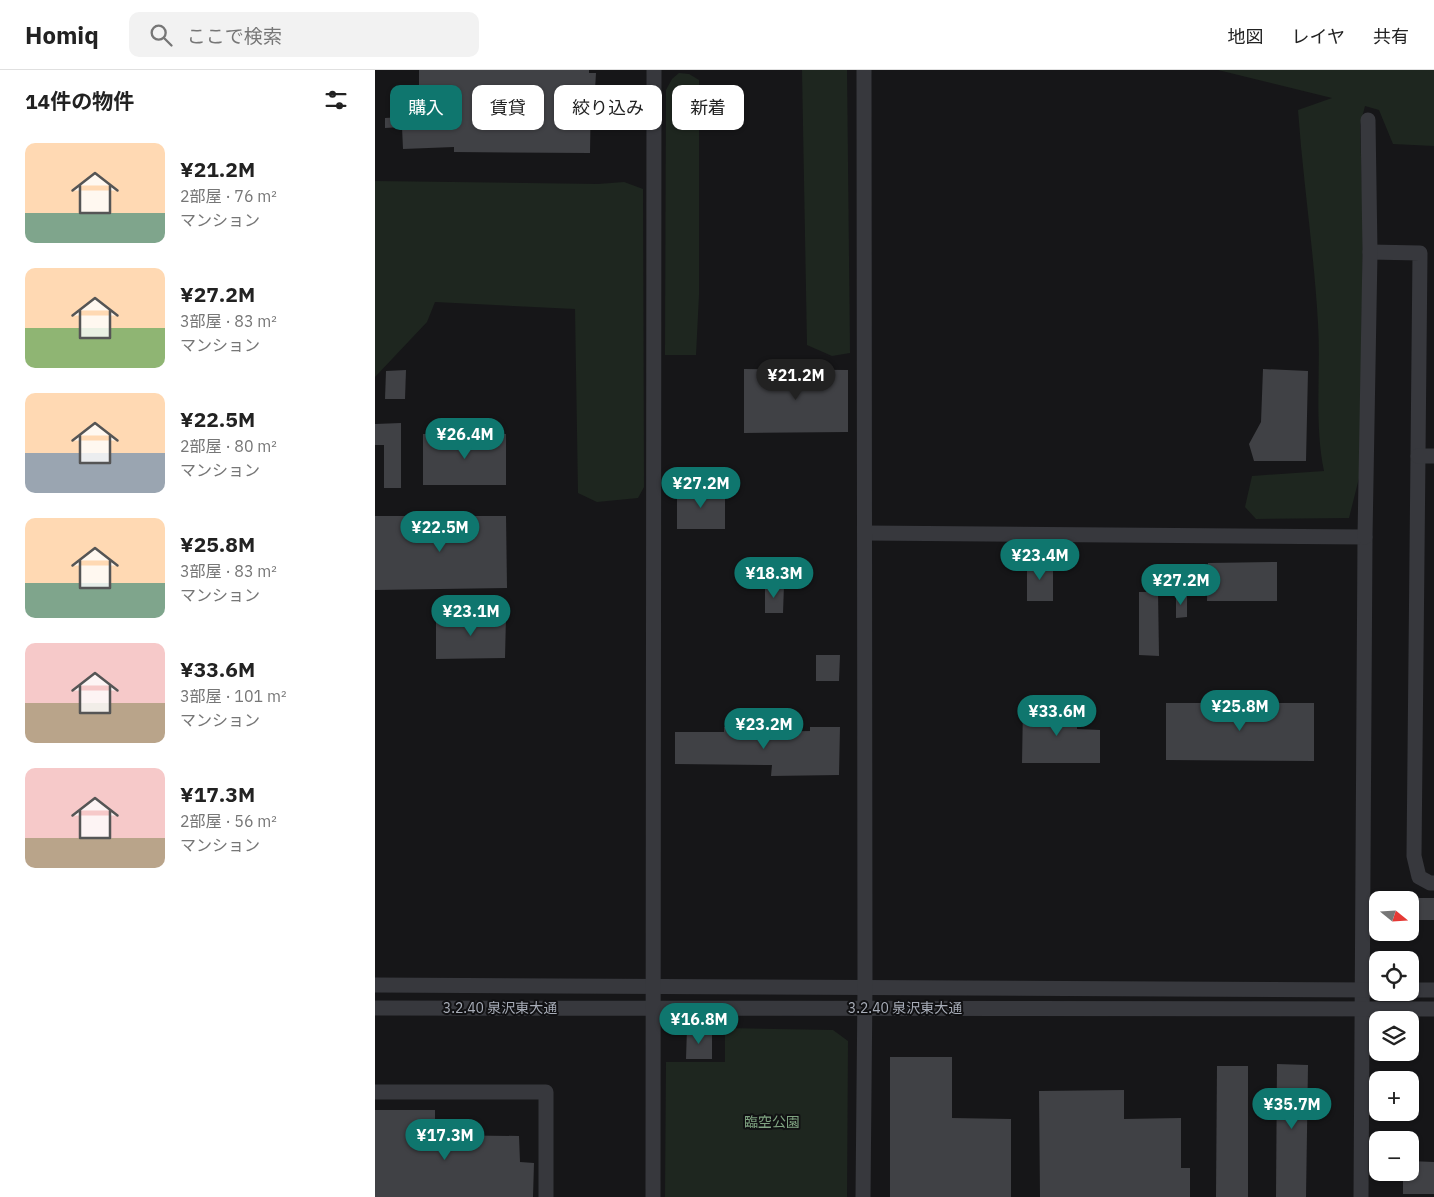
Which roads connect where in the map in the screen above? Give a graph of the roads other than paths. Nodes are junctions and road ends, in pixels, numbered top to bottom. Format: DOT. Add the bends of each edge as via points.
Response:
graph roads {
  1 [pos="654,70"];
  2 [pos="864,70"];
  3 [pos="1368,120"];
  4 [pos="1370,252"];
  5 [pos="1418,456"];
  6 [pos="1434,456"];
  7 [pos="865,533"];
  8 [pos="1365,537"];
  9 [pos="1434,883"];
  10 [pos="375,986"];
  11 [pos="653,986"];
  12 [pos="865,986"];
  13 [pos="1362,990"];
  14 [pos="1369,990"];
  15 [pos="1419,990"];
  16 [pos="1434,990"];
  17 [pos="375,1008"];
  18 [pos="653,1008"];
  19 [pos="865,1008"];
  20 [pos="1361,1009"];
  21 [pos="1434,1009"];
  22 [pos="375,1092"];
  23 [pos="546,1197"];
  24 [pos="653,1197"];
  25 [pos="863,1197"];
  26 [pos="1361,1197"];
  1 -- 11 [label="street"];
  2 -- 7 [label="street"];
  3 -- 4 [label="street"];
  4 -- 5 [label="street" via="1420,254"];
  4 -- 8 [label="street"];
  5 -- 6 [label="street"];
  5 -- 9 [label="street" via="1414,856 1419,877"];
  7 -- 8 [label="street"];
  7 -- 12 [label="street"];
  8 -- 13 [label="street"];
  10 -- 11 [label="street, 3.2.40 泉沢東大通"];
  11 -- 12 [label="street, 3.2.40 泉沢東大通"];
  11 -- 18 [label="street"];
  12 -- 13 [label="street, 3.2.40 泉沢東大通"];
  12 -- 19 [label="street"];
  13 -- 14 [label="street, 3.2.40 泉沢東大通"];
  13 -- 20 [label="street"];
  15 -- 16 [label="street"];
  17 -- 18 [label="street, 3.2.40 泉沢東大通"];
  18 -- 19 [label="street, 3.2.40 泉沢東大通"];
  18 -- 24 [label="street"];
  19 -- 20 [label="street, 3.2.40 泉沢東大通"];
  19 -- 25 [label="street"];
  20 -- 21 [label="street, 3.2.40 泉沢東大通"];
  20 -- 26 [label="street"];
  22 -- 23 [label="street" via="547,1092"];
}
